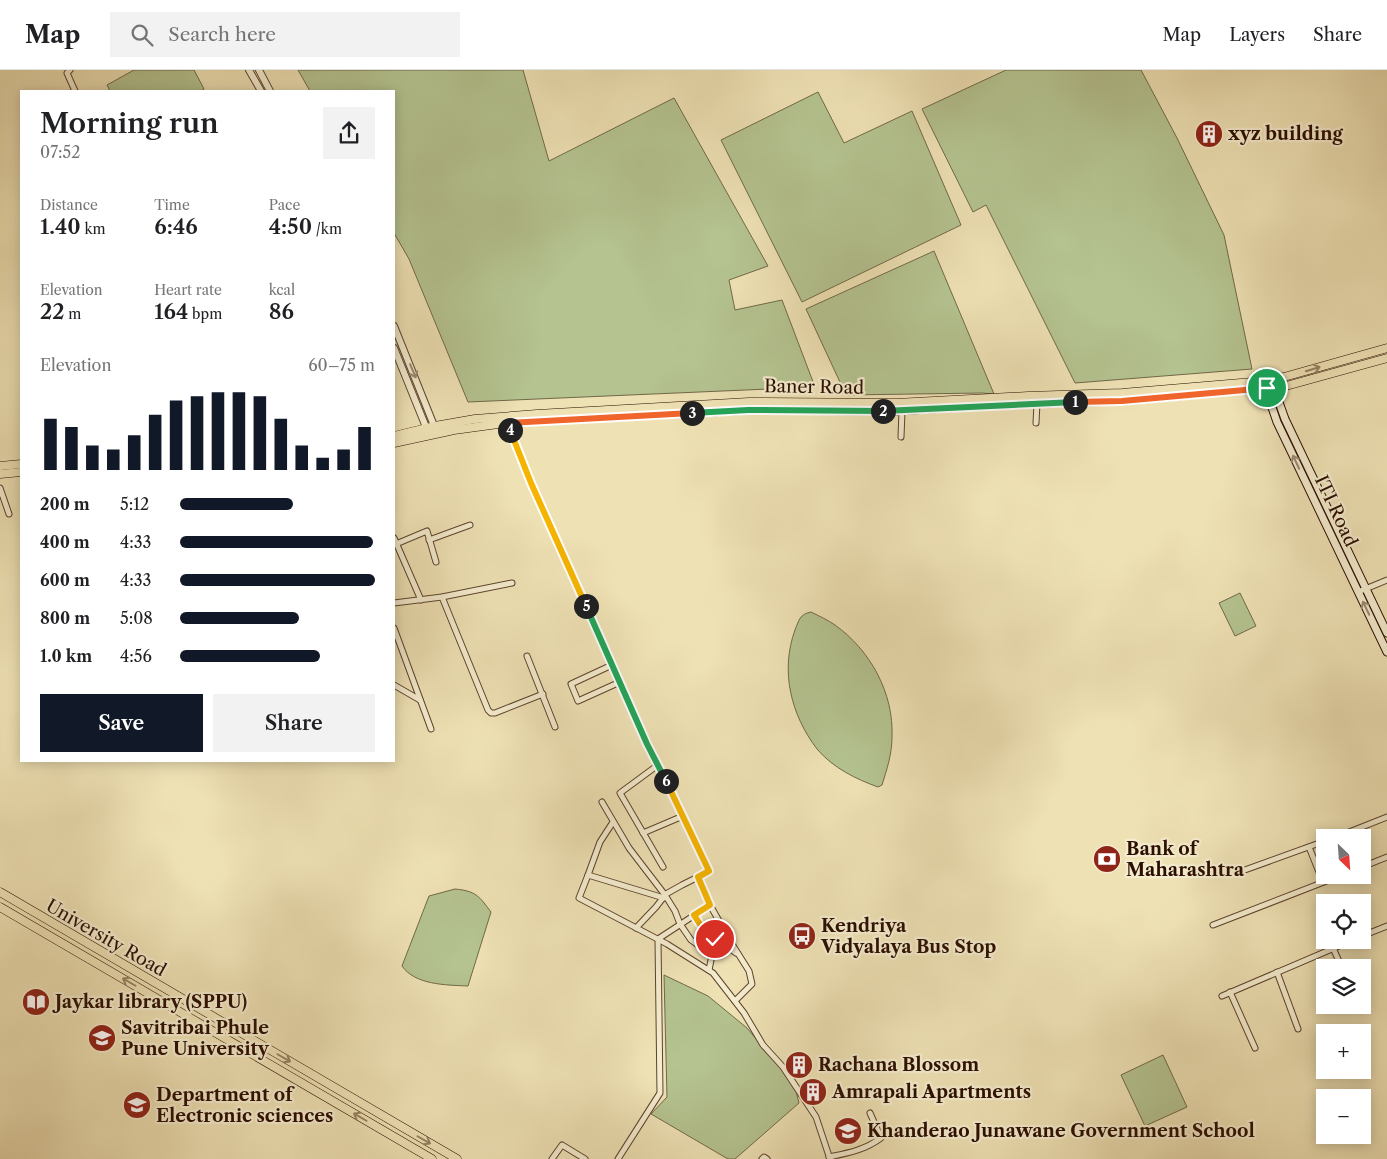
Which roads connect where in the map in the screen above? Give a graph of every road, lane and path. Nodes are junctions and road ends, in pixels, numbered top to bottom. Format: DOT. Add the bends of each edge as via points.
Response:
graph roads {
  1 [pos="70,70"];
  2 [pos="249,70"];
  3 [pos="259,70"];
  4 [pos="75,90"];
  5 [pos="266,90"];
  6 [pos="395,328"];
  7 [pos="1387,348"];
  8 [pos="395,350"];
  9 [pos="1387,358"];
  10 [pos="1271,384"];
  11 [pos="1037,403"];
  12 [pos="733,407"];
  13 [pos="902,411"];
  14 [pos="507,423"];
  15 [pos="1036,423"];
  16 [pos="436,429"];
  17 [pos="428,432"];
  18 [pos="395,436"];
  19 [pos="902,437"];
  20 [pos="395,443"];
  21 [pos="20,464"];
  22 [pos="0,466"];
  23 [pos="20,472"];
  24 [pos="0,474"];
  25 [pos="0,488"];
  26 [pos="9,514"];
  27 [pos="470,525"];
  28 [pos="429,540"];
  29 [pos="395,541"];
  30 [pos="396,544"];
  31 [pos="1346,547"];
  32 [pos="1338,550"];
  33 [pos="436,562"];
  34 [pos="1387,580"];
  35 [pos="512,583"];
  36 [pos="1366,589"];
  37 [pos="1358,592"];
  38 [pos="442,596"];
  39 [pos="421,600"];
  40 [pos="395,603"];
  41 [pos="395,631"];
  42 [pos="1387,633"];
  43 [pos="1387,652"];
  44 [pos="527,656"];
  45 [pos="612,665"];
  46 [pos="620,682"];
  47 [pos="395,686"];
  48 [pos="542,694"];
  49 [pos="420,700"];
  50 [pos="555,727"];
  51 [pos="431,729"];
  52 [pos="658,765"];
  53 [pos="602,802"];
  54 [pos="682,816"];
  55 [pos="1387,817"];
  56 [pos="613,822"];
  57 [pos="1357,829"];
  58 [pos="643,834"];
  59 [pos="1316,844"];
  60 [pos="1309,847"];
  61 [pos="1387,857"];
  62 [pos="1371,863"];
  63 [pos="1316,864"];
  64 [pos="663,867"];
  65 [pos="1242,872"];
  66 [pos="588,875"];
  67 [pos="698,877"];
  68 [pos="1318,884"];
  69 [pos="0,892"];
  70 [pos="664,896"];
  71 [pos="710,905"];
  72 [pos="0,907"];
  73 [pos="694,915"];
  74 [pos="680,924"];
  75 [pos="1214,925"];
  76 [pos="1387,926"];
  77 [pos="636,928"];
  78 [pos="1371,932"];
  79 [pos="658,939"];
  80 [pos="1331,949"];
  81 [pos="739,955"];
  82 [pos="709,970"];
  83 [pos="1277,972"];
  84 [pos="1230,992"];
  85 [pos="1222,996"];
  86 [pos="735,1001"];
  87 [pos="1298,1029"];
  88 [pos="1255,1048"];
  89 [pos="870,1113"];
  90 [pos="829,1158"];
  91 [pos="432,1159"];
  92 [pos="457,1159"];
  93 [pos="552,1159"];
  94 [pos="585,1159"];
  95 [pos="618,1159"];
  96 [pos="762,1159"];
  97 [pos="767,1159"];
  1 -- 4 [label="street" via="67,73"];
  2 -- 5 [label="street"];
  3 -- 5 [label="street"];
  6 -- 16 [label="street, one-way"];
  10 -- 7 [label="main road, one-way"];
  8 -- 17 [label="street"];
  9 -- 10 [label="main road" via="1286,386"];
  10 -- 11 [label="main road, Baner Road" via="1122,401"];
  10 -- 12 [label="main road, Baner Road" via="896,403 748,402"];
  10 -- 31 [label="main road, ITI Road"];
  32 -- 10 [label="main road, ITI Road, one-way" via="1277,422 1268,396"];
  11 -- 13 [label="main road, Baner Road"];
  11 -- 15 [label="street"];
  12 -- 13 [label="main road, Baner Road"];
  12 -- 14 [label="main road, Baner Road"];
  12 -- 16 [label="main road, Baner Road" via="537,414 475,419"];
  13 -- 19 [label="street"];
  14 -- 16 [label="main road, Baner Road"];
  14 -- 45 [label="street"];
  16 -- 17 [label="main road, Baner Road"];
  17 -- 18 [label="main road, Baner Road"];
  17 -- 20 [label="main road, Baner Road"];
  21 -- 22 [label="main road"];
  23 -- 24 [label="main road"];
  25 -- 26 [label="street"];
  27 -- 28 [label="street"];
  28 -- 30 [label="street" via="427,531"];
  28 -- 33 [label="street"];
  29 -- 30 [label="street"];
  30 -- 39 [label="street"];
  31 -- 32 [label="street"];
  31 -- 36 [label="main road, ITI Road"];
  32 -- 37 [label="main road, ITI Road"];
  34 -- 36 [label="street"];
  35 -- 38 [label="street"];
  36 -- 37 [label="street"];
  36 -- 42 [label="main road, ITI Road"];
  43 -- 37 [label="main road, ITI Road, one-way"];
  38 -- 39 [label="street"];
  38 -- 48 [label="street" via="490,713 495,714"];
  39 -- 40 [label="street"];
  41 -- 49 [label="street"];
  44 -- 48 [label="street"];
  45 -- 46 [label="street"];
  45 -- 46 [label="street" via="570,684 578,701"];
  46 -- 52 [label="street"];
  47 -- 49 [label="street"];
  48 -- 50 [label="street"];
  49 -- 51 [label="street"];
  52 -- 54 [label="street"];
  52 -- 58 [label="street" via="620,793"];
  53 -- 56 [label="street"];
  54 -- 58 [label="street"];
  54 -- 67 [label="street" via="709,871"];
  55 -- 57 [label="street"];
  56 -- 66 [label="street" via="600,842"];
  56 -- 70 [label="street"];
  58 -- 64 [label="street"];
  59 -- 60 [label="street"];
  60 -- 63 [label="street"];
  60 -- 65 [label="street"];
  61 -- 62 [label="street"];
  66 -- 70 [label="street"];
  66 -- 77 [label="street" via="579,898"];
  67 -- 70 [label="street"];
  67 -- 71 [label="street"];
  68 -- 75 [label="street"];
  69 -- 92 [label="main road, University Road, one-way"];
  70 -- 74 [label="street"];
  70 -- 77 [label="street"];
  71 -- 73 [label="street"];
  71 -- 81 [label="street"];
  91 -- 72 [label="main road, University Road, one-way"];
  73 -- 74 [label="street"];
  73 -- 81 [label="street" via="715,939"];
  74 -- 79 [label="street"];
  74 -- 82 [label="street" via="691,940 712,955"];
  76 -- 78 [label="street"];
  77 -- 79 [label="street"];
  79 -- 82 [label="street"];
  79 -- 95 [label="street" via="660,1093"];
  80 -- 83 [label="street"];
  81 -- 86 [label="street" via="749,971 752,984"];
  82 -- 86 [label="street"];
  83 -- 84 [label="street"];
  83 -- 87 [label="street"];
  84 -- 85 [label="street"];
  84 -- 88 [label="street"];
  86 -- 90 [label="street" via="816,1117"];
  89 -- 90 [label="street" via="881,1138 857,1152"];
  93 -- 94 [label="street" via="562,1145"];
  96 -- 97 [label="street"];
}
